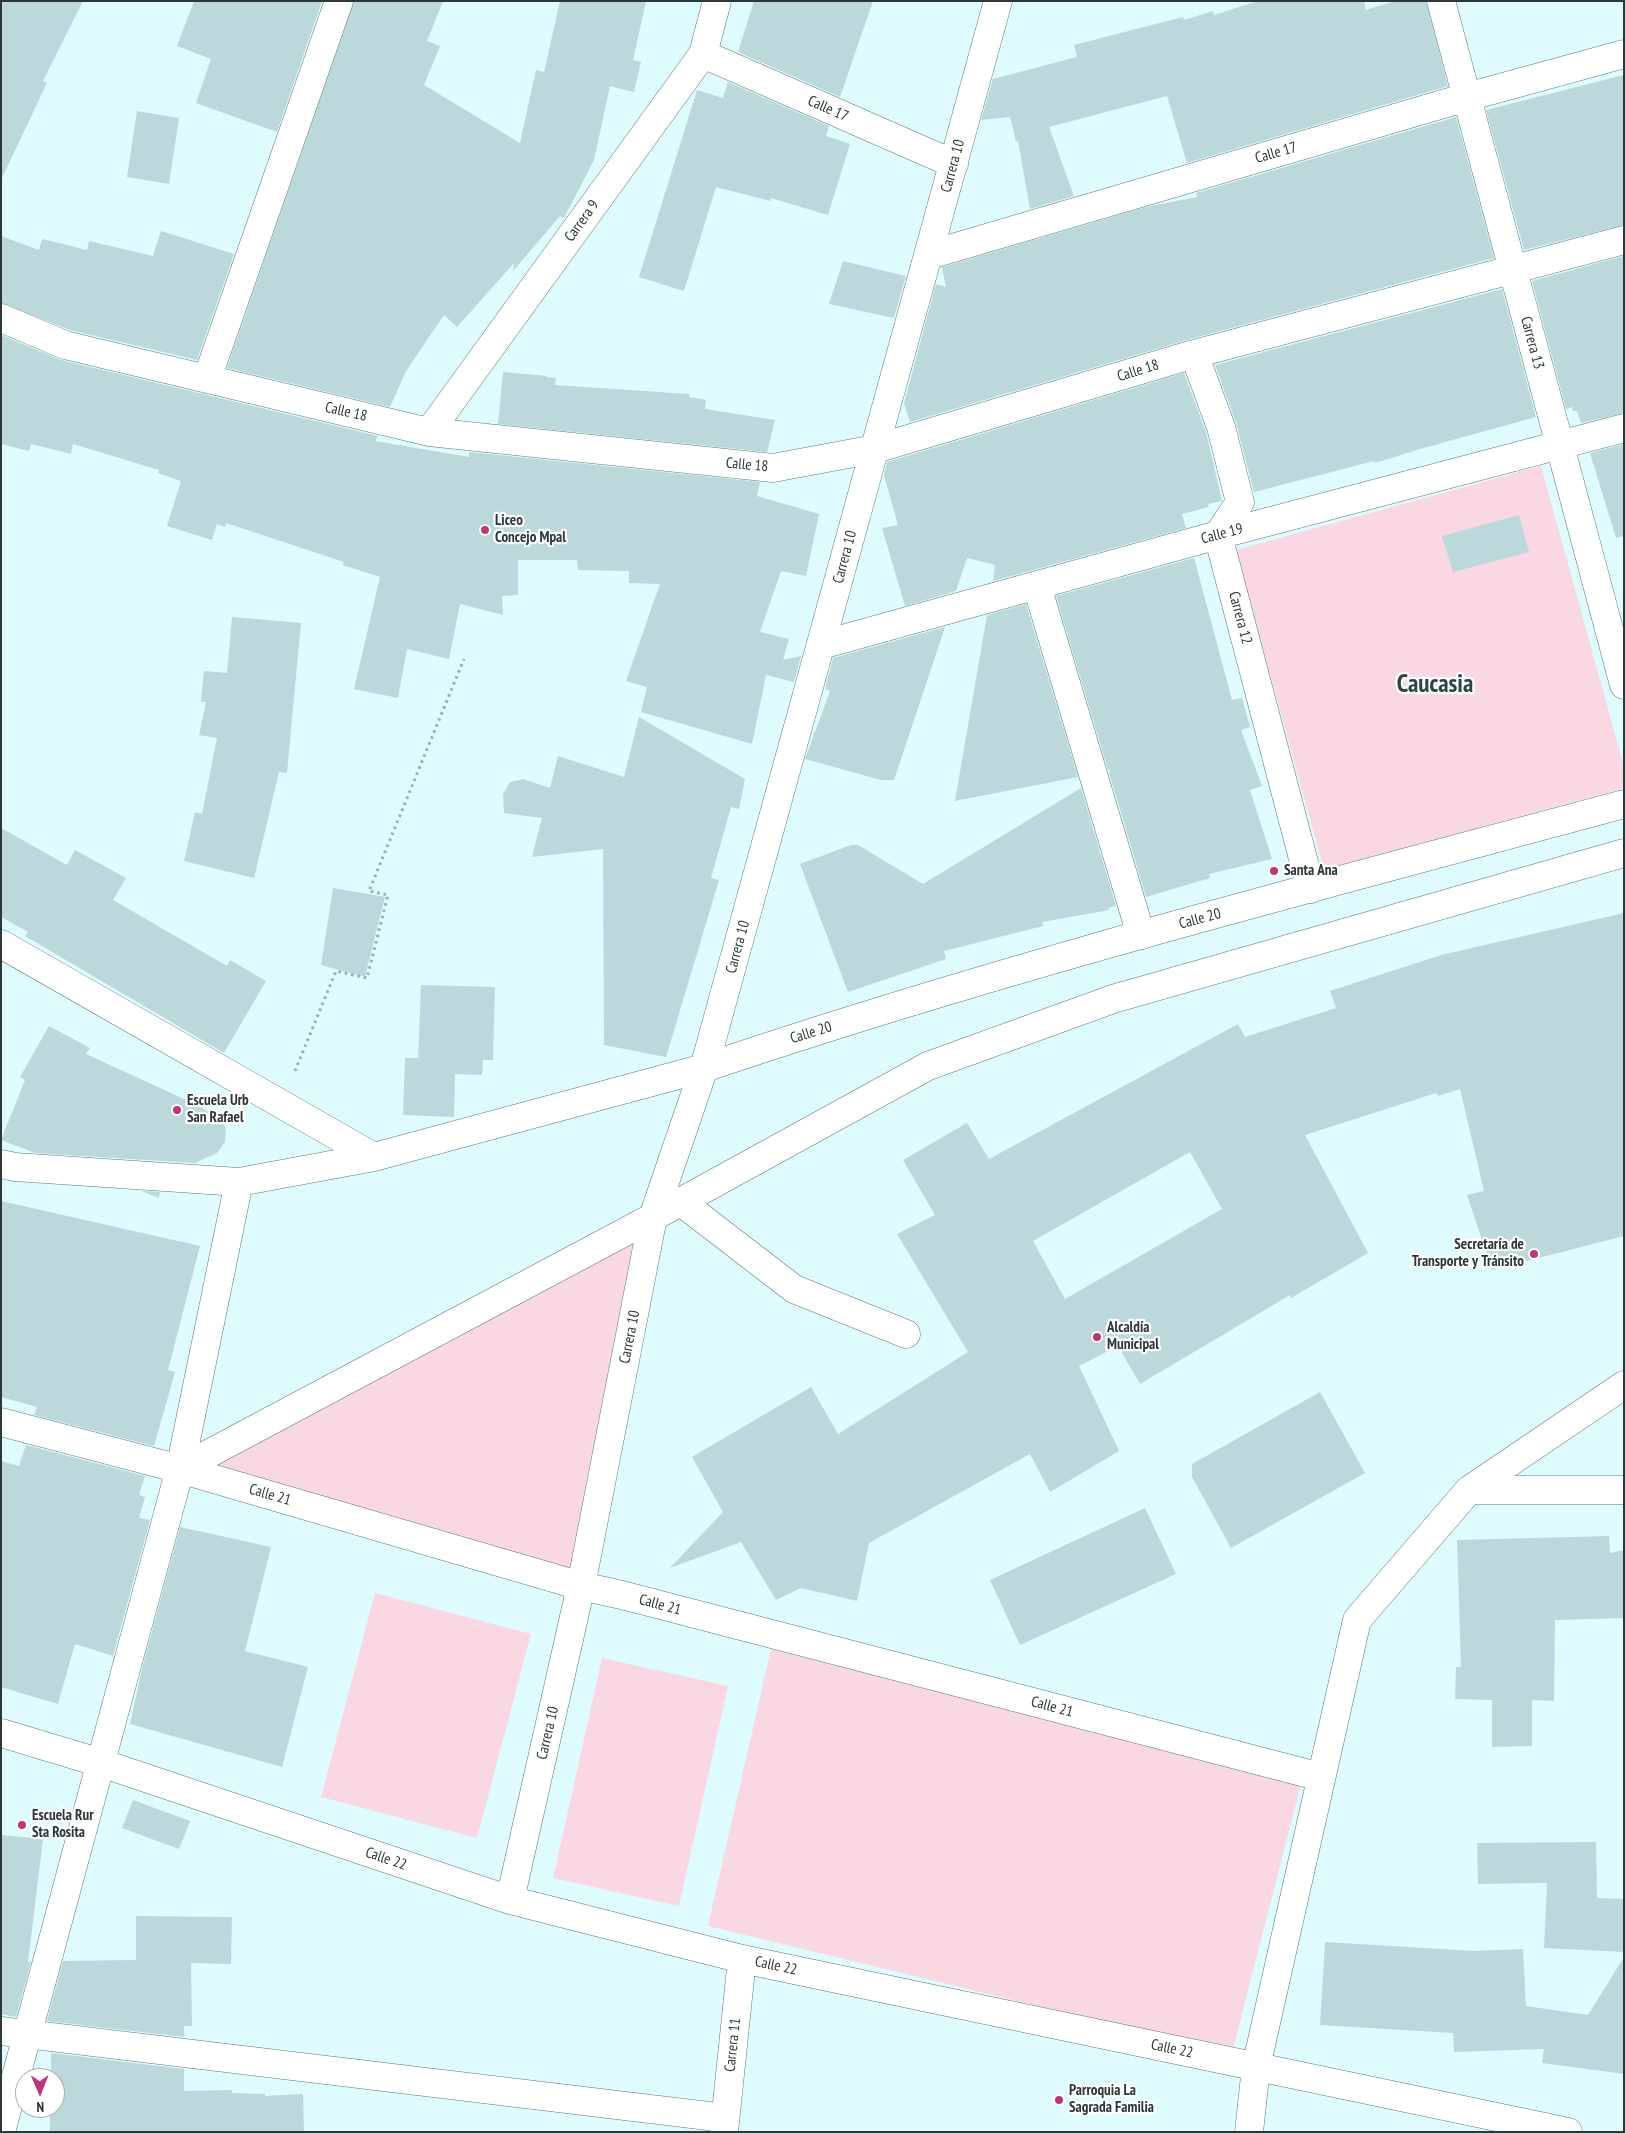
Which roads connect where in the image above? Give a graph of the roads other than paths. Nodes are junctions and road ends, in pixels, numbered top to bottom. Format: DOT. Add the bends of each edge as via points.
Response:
graph roads {
  1 [pos="339,1"];
  2 [pos="717,1"];
  3 [pos="998,1"];
  4 [pos="1441,1"];
  5 [pos="703,54"];
  6 [pos="1624,54"];
  7 [pos="1467,97"];
  8 [pos="954,164"];
  9 [pos="1624,240"];
  10 [pos="929,255"];
  11 [pos="1513,271"];
  12 [pos="1,318"];
  13 [pos="1194,354"];
  14 [pos="207,379"];
  15 [pos="1624,428"];
  16 [pos="429,432"];
  17 [pos="1560,445"];
  18 [pos="875,450"];
  19 [pos="1218,535"];
  20 [pos="1037,586"];
  21 [pos="1614,606"];
  22 [pos="821,645"];
  23 [pos="1624,685"];
  24 [pos="1624,804"];
  25 [pos="1624,853"];
  26 [pos="1311,889"];
  27 [pos="1141,935"];
  28 [pos="1,944"];
  29 [pos="704,1068"];
  30 [pos="374,1157"];
  31 [pos="1,1164"];
  32 [pos="239,1182"];
  33 [pos="681,1202"];
  34 [pos="653,1217"];
  35 [pos="906,1334"];
  36 [pos="1624,1385"];
  37 [pos="1,1422"];
  38 [pos="180,1469"];
  39 [pos="1469,1490"];
  40 [pos="1624,1490"];
  41 [pos="581,1586"];
  42 [pos="1,1734"];
  43 [pos="101,1763"];
  44 [pos="1321,1777"];
  45 [pos="510,1900"];
  46 [pos="742,1959"];
  47 [pos="1,2031"];
  48 [pos="28,2033"];
  49 [pos="1256,2067"];
  50 [pos="724,2125"];
  51 [pos="1,2132"];
  52 [pos="1249,2132"];
  53 [pos="1568,2132"];
  1 -- 14 [label="street"];
  2 -- 5 [label="street, Carrera 9"];
  3 -- 8 [label="street, Carrera 10"];
  4 -- 7 [label="street, Carrera 13"];
  5 -- 8 [label="street, Calle 17"];
  5 -- 16 [label="street, Carrera 9"];
  6 -- 7 [label="street, Calle 17"];
  7 -- 10 [label="street, Calle 17"];
  7 -- 11 [label="street, Carrera 13"];
  8 -- 10 [label="street, Carrera 10"];
  9 -- 11 [label="street, Calle 18"];
  10 -- 18 [label="street, Carrera 10"];
  11 -- 13 [label="street, Calle 18"];
  11 -- 17 [label="street, Carrera 13"];
  12 -- 14 [label="street, Calle 18" via="65,345"];
  13 -- 18 [label="street, Calle 18"];
  13 -- 19 [label="street" via="1220,428 1240,502"];
  14 -- 16 [label="street, Calle 18"];
  15 -- 17 [label="street, Calle 19"];
  16 -- 18 [label="street, Calle 18" via="773,468"];
  17 -- 19 [label="street, Calle 19"];
  17 -- 21 [label="street, Carrera 13"];
  18 -- 22 [label="street, Carrera 10"];
  19 -- 20 [label="street, Calle 19"];
  19 -- 26 [label="street, Carrera 12"];
  20 -- 22 [label="street, Calle 19"];
  20 -- 27 [label="street"];
  21 -- 23 [label="street, Carrera 13"];
  22 -- 29 [label="street, Carrera 10"];
  24 -- 26 [label="street, Calle 20"];
  25 -- 33 [label="street" via="1113,999 928,1066"];
  26 -- 27 [label="street, Calle 20"];
  27 -- 29 [label="street, Calle 20"];
  28 -- 30 [label="street"];
  29 -- 30 [label="street, Calle 20"];
  29 -- 34 [label="street, Carrera 10"];
  30 -- 32 [label="street, Calle 20"];
  31 -- 32 [label="street, Calle 20"];
  32 -- 38 [label="street"];
  33 -- 34 [label="street"];
  33 -- 35 [label="street" via="794,1288"];
  34 -- 38 [label="street"];
  34 -- 41 [label="street, Carrera 10"];
  36 -- 39 [label="street"];
  37 -- 38 [label="street, Calle 21"];
  38 -- 41 [label="street, Calle 21"];
  38 -- 43 [label="street"];
  39 -- 40 [label="street"];
  39 -- 44 [label="street" via="1357,1620"];
  41 -- 44 [label="street, Calle 21"];
  41 -- 45 [label="street, Carrera 10"];
  42 -- 43 [label="street, Calle 22"];
  43 -- 45 [label="street, Calle 22"];
  43 -- 48 [label="street"];
  44 -- 49 [label="street"];
  45 -- 46 [label="street, Calle 22"];
  46 -- 49 [label="street, Calle 22"];
  46 -- 50 [label="street, Carrera 11"];
  47 -- 48 [label="street"];
  48 -- 50 [label="street"];
  48 -- 51 [label="street"];
  49 -- 52 [label="street"];
  49 -- 53 [label="street, Calle 22"];
}
